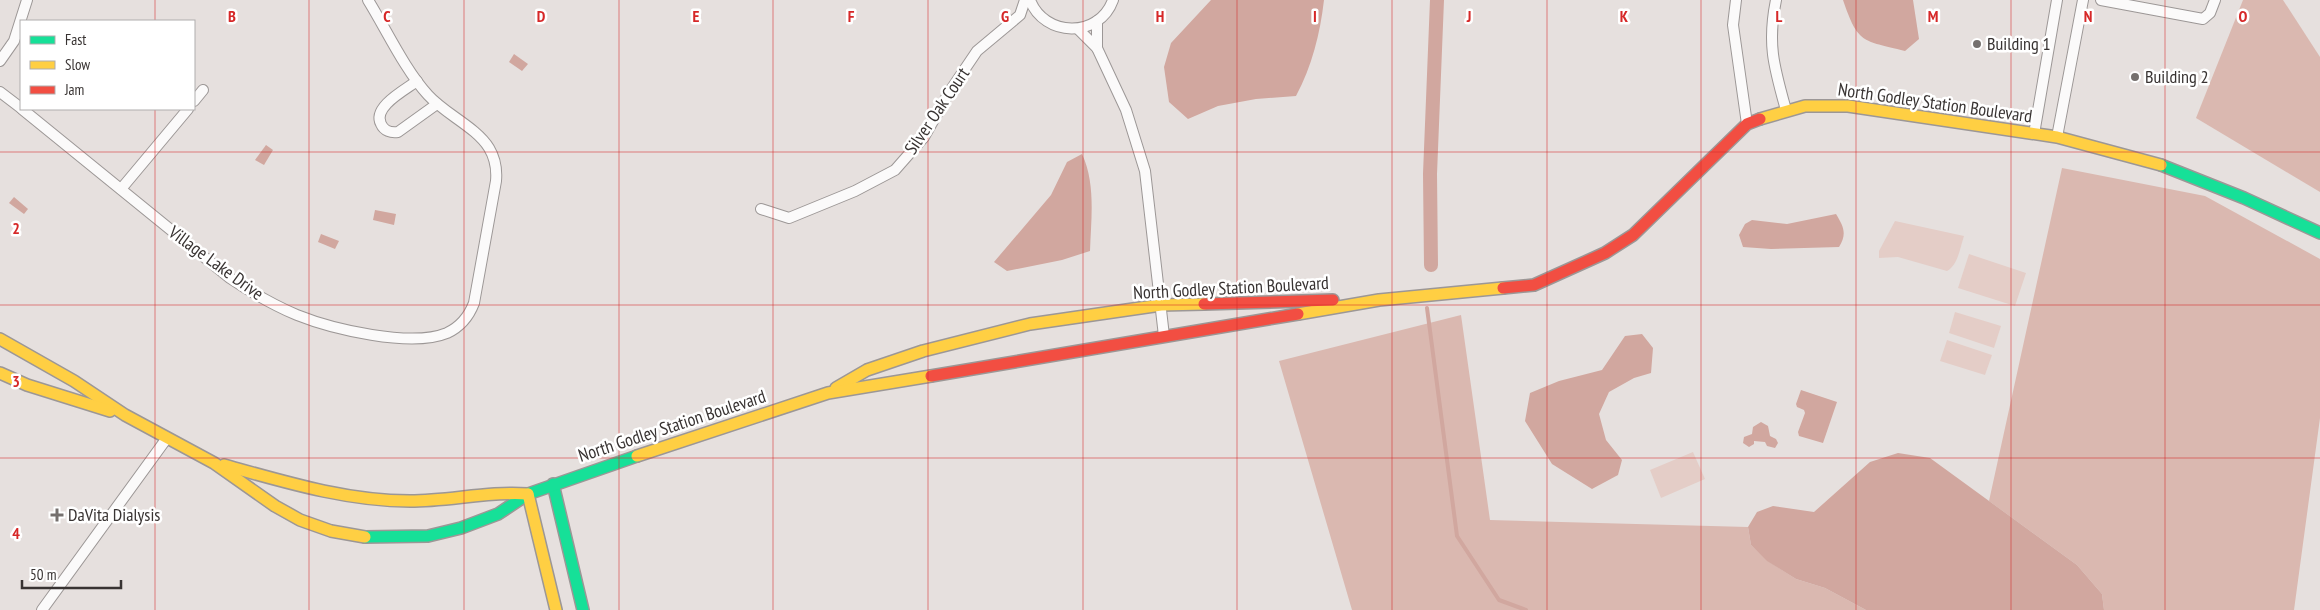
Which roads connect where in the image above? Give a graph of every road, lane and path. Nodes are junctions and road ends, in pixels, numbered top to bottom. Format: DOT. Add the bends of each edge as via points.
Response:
graph roads {
  1 [pos="27,0"];
  2 [pos="368,0"];
  3 [pos="1025,0"];
  4 [pos="1030,0"];
  5 [pos="1113,0"];
  6 [pos="1736,0"];
  7 [pos="1776,0"];
  8 [pos="2057,0"];
  9 [pos="2083,0"];
  10 [pos="2101,0"];
  11 [pos="2215,0"];
  12 [pos="1020,15"];
  13 [pos="1042,19"];
  14 [pos="21,20"];
  15 [pos="1097,21"];
  16 [pos="20,22"];
  17 [pos="1078,29"];
  18 [pos="1097,48"];
  19 [pos="0,61"];
  20 [pos="417,81"];
  21 [pos="203,90"];
  22 [pos="0,92"];
  23 [pos="195,100"];
  24 [pos="437,104"];
  25 [pos="20,107"];
  26 [pos="24,110"];
  27 [pos="187,110"];
  28 [pos="1786,110"];
  29 [pos="1747,124"];
  30 [pos="2034,134"];
  31 [pos="2057,137"];
  32 [pos="121,189"];
  33 [pos="761,209"];
  34 [pos="2320,233"];
  35 [pos="1379,300"];
  36 [pos="1161,305"];
  37 [pos="1164,336"];
  38 [pos="0,339"];
  39 [pos="0,373"];
  40 [pos="828,393"];
  41 [pos="125,415"];
  42 [pos="167,438"];
  43 [pos="214,462"];
  44 [pos="553,484"];
  45 [pos="528,494"];
  46 [pos="42,610"];
  47 [pos="556,610"];
  48 [pos="583,610"];
  1 -- 14 [label="street"];
  2 -- 20 [label="street, Village Lake Drive"];
  3 -- 12 [label="street"];
  4 -- 13 [label="street"];
  5 -- 15 [label="street"];
  6 -- 29 [label="street" via="1733,24"];
  7 -- 28 [label="street" via="1770,26 1774,68"];
  8 -- 30 [label="street"];
  9 -- 31 [label="street"];
  10 -- 11 [label="street" via="2203,19 2210,13"];
  12 -- 13 [label="street"];
  12 -- 33 [label="street, Silver Oak Court" via="977,51 950,90 924,137 895,170 855,191 789,218"];
  13 -- 17 [label="street" via="1052,26"];
  15 -- 17 [label="street"];
  15 -- 18 [label="street"];
  16 -- 19 [label="street" via="14,41"];
  17 -- 18 [label="street"];
  18 -- 36 [label="street" via="1126,110 1146,171"];
  20 -- 24 [label="street, Village Lake Drive"];
  20 -- 24 [label="street" via="382,108 379,119 384,129 401,131"];
  21 -- 23 [label="street"];
  22 -- 25 [label="street, Village Lake Drive"];
  24 -- 32 [label="street, Village Lake Drive" via="482,139 494,158 497,175 474,303 464,320 442,335 400,337 358,332 285,310 230,278"];
  26 -- 32 [label="street, Village Lake Drive"];
  27 -- 32 [label="street"];
  28 -- 29 [label="street, North Godley Station Boulevard"];
  28 -- 30 [label="street, North Godley Station Boulevard" via="1805,106 1848,106"];
  29 -- 35 [label="street, North Godley Station Boulevard" via="1633,235 1605,253 1534,285"];
  30 -- 31 [label="street, North Godley Station Boulevard"];
  31 -- 34 [label="street, North Godley Station Boulevard" via="2165,166"];
  35 -- 36 [label="street, North Godley Station Boulevard"];
  35 -- 37 [label="street, North Godley Station Boulevard"];
  36 -- 37 [label="street"];
  36 -- 40 [label="street, North Godley Station Boulevard" via="1030,324 923,351 867,370"];
  37 -- 40 [label="street, North Godley Station Boulevard"];
  38 -- 41 [label="street, North Godley Station Boulevard"];
  39 -- 41 [label="street, North Godley Station Boulevard" via="27,385"];
  40 -- 44 [label="street, North Godley Station Boulevard"];
  41 -- 42 [label="street, North Godley Station Boulevard"];
  42 -- 43 [label="street, North Godley Station Boulevard"];
  42 -- 46 [label="street"];
  43 -- 45 [label="street, North Godley Station Boulevard" via="311,489 384,499 411,501 503,492"];
  43 -- 45 [label="street, North Godley Station Boulevard" via="294,517 332,532 360,536 428,536 461,528 498,514"];
  44 -- 45 [label="street, North Godley Station Boulevard"];
  44 -- 48 [label="street"];
  45 -- 47 [label="street"];
}
